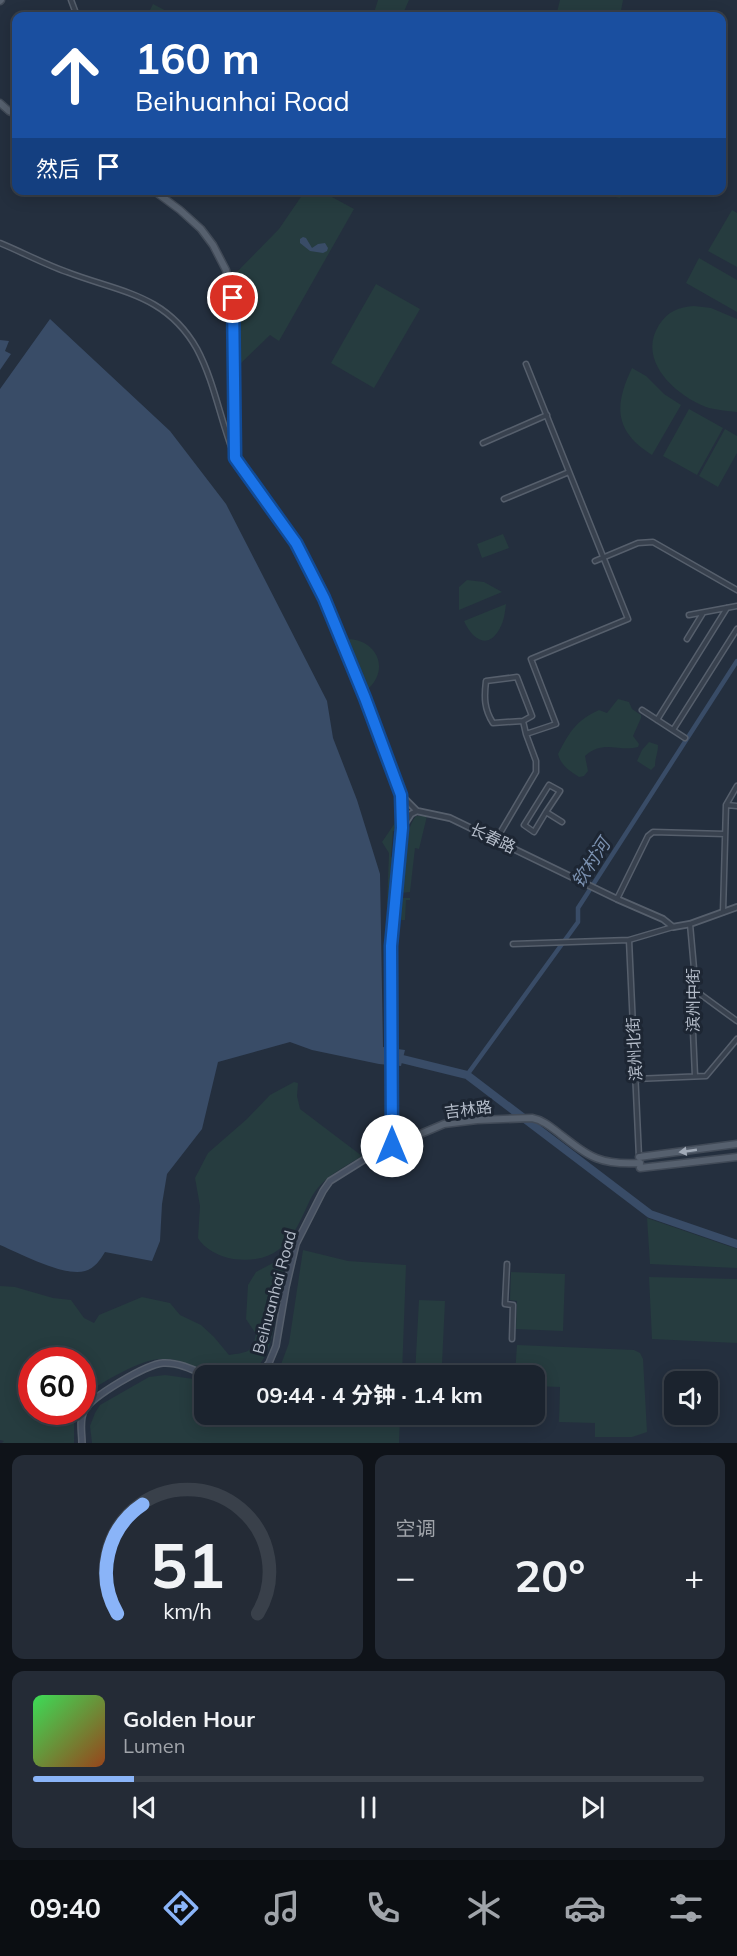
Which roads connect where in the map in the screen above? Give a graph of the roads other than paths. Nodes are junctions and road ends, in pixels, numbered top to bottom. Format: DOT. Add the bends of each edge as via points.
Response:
graph roads {
  1 [pos="0,103"];
  2 [pos="12,112"];
  3 [pos="160,195"];
  4 [pos="0,243"];
  5 [pos="526,364"];
  6 [pos="547,415"];
  7 [pos="483,443"];
  8 [pos="235,458"];
  9 [pos="569,472"];
  10 [pos="504,499"];
  11 [pos="604,557"];
  12 [pos="595,561"];
  13 [pos="737,590"];
  14 [pos="737,606"];
  15 [pos="727,608"];
  16 [pos="703,613"];
  17 [pos="689,615"];
  18 [pos="737,629"];
  19 [pos="687,639"];
  20 [pos="642,710"];
  21 [pos="657,720"];
  22 [pos="523,721"];
  23 [pos="673,730"];
  24 [pos="525,734"];
  25 [pos="685,738"];
  26 [pos="737,786"];
  27 [pos="401,795"];
  28 [pos="726,806"];
  29 [pos="737,806"];
  30 [pos="417,811"];
  31 [pos="546,812"];
  32 [pos="562,822"];
  33 [pos="402,828"];
  34 [pos="725,834"];
  35 [pos="496,840"];
  36 [pos="617,899"];
  37 [pos="737,907"];
  38 [pos="723,912"];
  39 [pos="690,924"];
  40 [pos="673,927"];
  41 [pos="628,940"];
  42 [pos="513,944"];
  43 [pos="696,991"];
  44 [pos="737,1021"];
  45 [pos="737,1039"];
  46 [pos="695,1076"];
  47 [pos="635,1079"];
  48 [pos="392,1132"];
  49 [pos="403,1141"];
  50 [pos="737,1144"];
  51 [pos="392,1146"];
  52 [pos="737,1157"];
  53 [pos="640,1163"];
  54 [pos="507,1264"];
  55 [pos="512,1339"];
  56 [pos="267,1365"];
  57 [pos="194,1371"];
  58 [pos="82,1443"];
  1 -- 2 [label="main road"];
  3 -- 8 [label="main road" via="201,229 226,270 233,298"];
  4 -- 8 [label="street" via="68,273 131,292 167,315 185,332 205,366"];
  5 -- 6 [label="street"];
  6 -- 7 [label="street"];
  6 -- 9 [label="street"];
  8 -- 27 [label="main road" via="296,543 324,598"];
  9 -- 10 [label="street"];
  9 -- 11 [label="street"];
  11 -- 12 [label="street"];
  11 -- 13 [label="street" via="638,543 653,542"];
  11 -- 24 [label="street" via="628,619 531,659 556,723"];
  14 -- 15 [label="street"];
  15 -- 16 [label="street"];
  15 -- 21 [label="street"];
  16 -- 17 [label="street"];
  16 -- 19 [label="street"];
  18 -- 23 [label="street"];
  20 -- 21 [label="street"];
  21 -- 23 [label="street"];
  22 -- 22 [label="street" via="532,716 517,677 486,681 484,696 493,723"];
  22 -- 24 [label="street"];
  23 -- 25 [label="street"];
  24 -- 35 [label="street" via="537,772"];
  26 -- 28 [label="street"];
  27 -- 30 [label="street"];
  27 -- 33 [label="main road"];
  28 -- 29 [label="street"];
  28 -- 34 [label="street"];
  30 -- 33 [label="street"];
  30 -- 35 [label="street, 长春路" via="450,818"];
  31 -- 31 [label="street" via="534,832 524,825 549,784 560,791"];
  31 -- 32 [label="street"];
  33 -- 48 [label="main road" via="391,946"];
  34 -- 36 [label="street" via="653,832"];
  34 -- 38 [label="street"];
  35 -- 36 [label="street, 长春路"];
  36 -- 40 [label="street"];
  37 -- 38 [label="street"];
  38 -- 39 [label="street"];
  39 -- 40 [label="street"];
  39 -- 43 [label="street, 滨州中街"];
  40 -- 41 [label="street"];
  41 -- 42 [label="street"];
  41 -- 47 [label="street, 滨州北街"];
  43 -- 44 [label="street"];
  43 -- 46 [label="street, 滨州中街" via="692,1009"];
  45 -- 46 [label="street" via="706,1076"];
  46 -- 47 [label="street"];
  47 -- 53 [label="street, 滨州北街"];
  48 -- 49 [label="main road"];
  48 -- 51 [label="main road"];
  49 -- 51 [label="main road, 吉林路"];
  49 -- 53 [label="main road, 吉林路" via="444,1124 532,1118 549,1125 599,1161"];
  50 -- 53 [label="main road, one-way"];
  51 -- 56 [label="main road, Beihuanhai Road" via="330,1181 322,1191 296,1244 276,1346"];
  52 -- 53 [label="main road"];
  54 -- 55 [label="street" via="505,1304 513,1305"];
  57 -- 58 [label="main road" via="161,1363 145,1368 93,1400 81,1420"];
}
